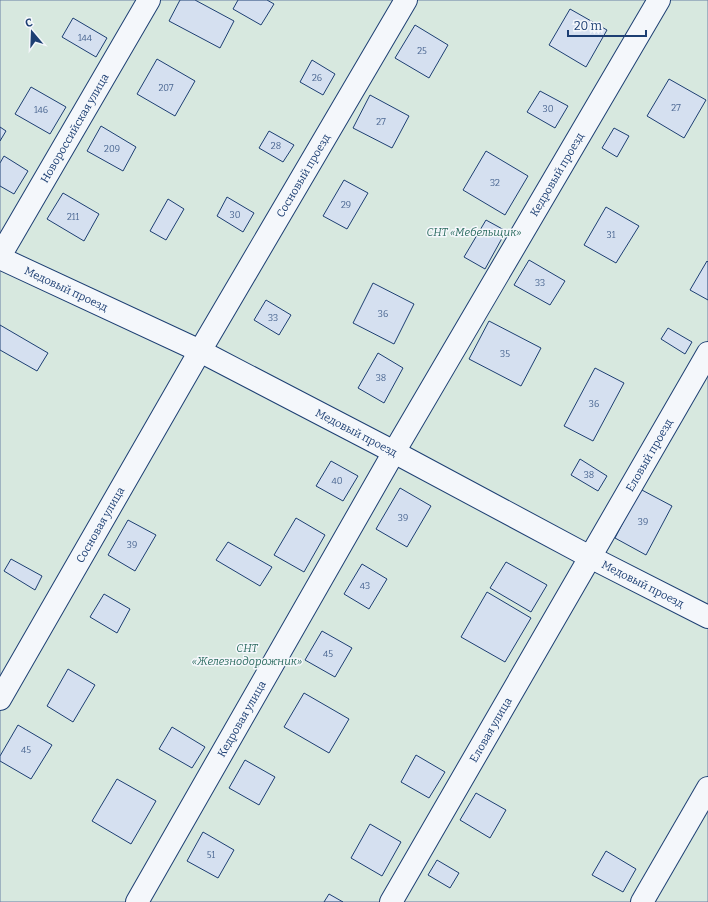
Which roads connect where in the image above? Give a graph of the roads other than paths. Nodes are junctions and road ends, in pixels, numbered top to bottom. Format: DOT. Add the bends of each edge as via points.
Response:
graph roads {
  1 [pos="149,0"];
  2 [pos="406,0"];
  3 [pos="658,0"];
  4 [pos="0,257"];
  5 [pos="200,351"];
  6 [pos="708,354"];
  7 [pos="394,452"];
  8 [pos="590,557"];
  9 [pos="708,617"];
  10 [pos="0,699"];
  11 [pos="708,788"];
  12 [pos="137,902"];
  13 [pos="391,902"];
  14 [pos="642,902"];
  1 -- 4 [label="street, Новороссийская улица"];
  2 -- 5 [label="street, Сосновый проезд"];
  3 -- 7 [label="street, Кедровый проезд"];
  4 -- 5 [label="street, Медовый проезд"];
  5 -- 7 [label="street, Медовый проезд"];
  5 -- 10 [label="street, Сосновая улица"];
  6 -- 8 [label="street, Еловый проезд"];
  7 -- 8 [label="street, Медовый проезд"];
  7 -- 12 [label="street, Кедровая улица"];
  8 -- 9 [label="street, Медовый проезд"];
  8 -- 13 [label="street, Еловая улица"];
  11 -- 14 [label="street"];
}
